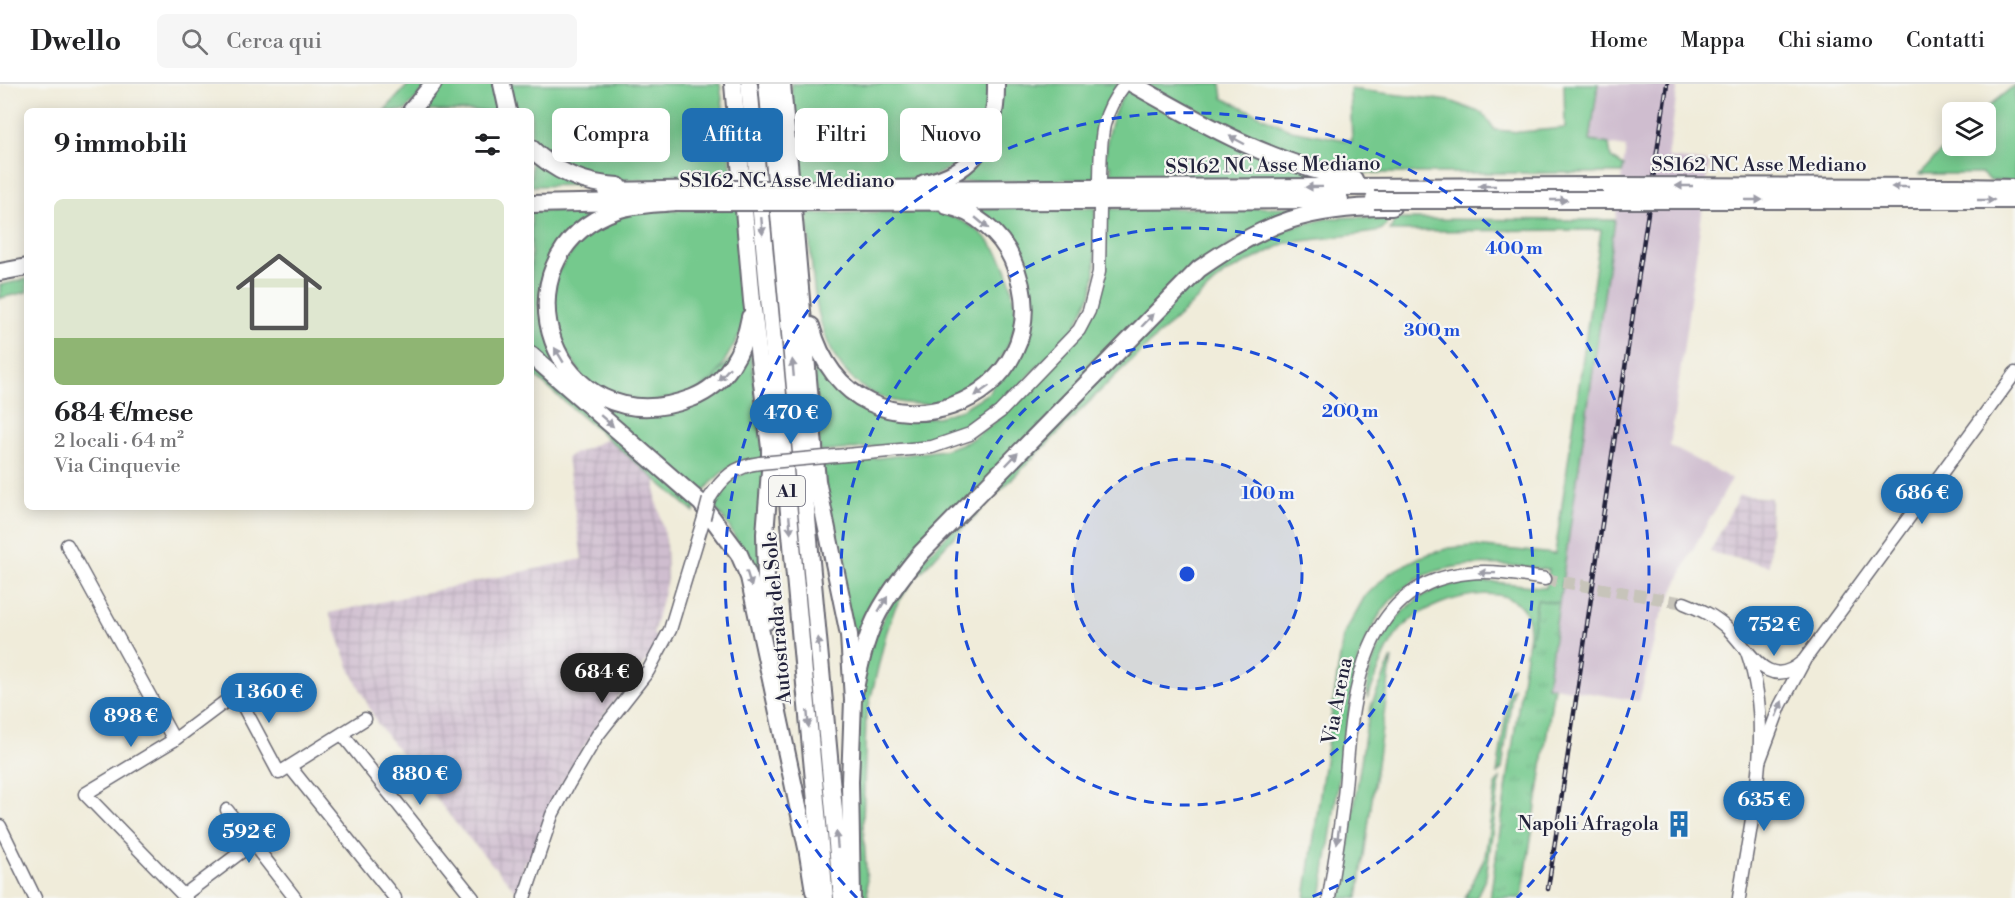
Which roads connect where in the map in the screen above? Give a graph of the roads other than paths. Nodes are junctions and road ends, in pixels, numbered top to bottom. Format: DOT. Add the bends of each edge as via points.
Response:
graph roads {
  1 [pos="434,84"];
  2 [pos="502,84"];
  3 [pos="749,84"];
  4 [pos="766,84"];
  5 [pos="784,84"];
  6 [pos="996,84"];
  7 [pos="1132,85"];
  8 [pos="732,87"];
  9 [pos="414,108"];
  10 [pos="507,108"];
  11 [pos="534,151"];
  12 [pos="1100,179"];
  13 [pos="2015,188"];
  14 [pos="891,189"];
  15 [pos="534,193"];
  16 [pos="1958,193"];
  17 [pos="1374,194"];
  18 [pos="816,195"];
  19 [pos="675,196"];
  20 [pos="2015,200"];
  21 [pos="929,202"];
  22 [pos="534,204"];
  23 [pos="1100,209"];
  24 [pos="24,258"];
  25 [pos="0,262"];
  26 [pos="24,268"];
  27 [pos="0,272"];
  28 [pos="802,295"];
  29 [pos="752,301"];
  30 [pos="534,358"];
  31 [pos="2015,373"];
  32 [pos="67,545"];
  33 [pos="1545,579"];
  34 [pos="1684,603"];
  35 [pos="1747,652"];
  36 [pos="1805,659"];
  37 [pos="772,678"];
  38 [pos="853,700"];
  39 [pos="226,701"];
  40 [pos="240,702"];
  41 [pos="366,719"];
  42 [pos="342,734"];
  43 [pos="174,740"];
  44 [pos="1759,762"];
  45 [pos="290,767"];
  46 [pos="227,810"];
  47 [pos="0,826"];
  48 [pos="253,843"];
  49 [pos="185,897"];
  50 [pos="35,898"];
  51 [pos="295,898"];
  52 [pos="394,898"];
  53 [pos="473,898"];
  54 [pos="524,898"];
  55 [pos="815,898"];
  56 [pos="825,898"];
  57 [pos="842,898"];
  58 [pos="852,898"];
  59 [pos="1329,898"];
  60 [pos="1740,898"];
  1 -- 9 [label="highway"];
  2 -- 10 [label="highway"];
  3 -- 56 [label="highway, Autostrada del Sole / A1, one-way"];
  57 -- 4 [label="highway, Autostrada del Sole / A1, one-way"];
  5 -- 28 [label="highway"];
  6 -- 14 [label="highway" via="992,128 983,147 965,166 938,181"];
  7 -- 12 [label="street" via="1106,113 1101,131"];
  17 -- 7 [label="highway, one-way" via="1278,159"];
  8 -- 29 [label="highway"];
  11 -- 19 [label="highway" via="542,160 580,180"];
  13 -- 16 [label="highway, SS162 NC Asse Mediano"];
  17 -- 14 [label="highway, SS162 NC Asse Mediano, one-way"];
  14 -- 18 [label="highway, SS162 NC Asse Mediano"];
  15 -- 19 [label="highway, SS162 NC Asse Mediano"];
  17 -- 16 [label="highway, SS162 NC Asse Mediano, one-way, bridge" via="1521,200"];
  16 -- 17 [label="highway, SS162 NC Asse Mediano, one-way, bridge" via="1401,186"];
  16 -- 20 [label="highway, SS162 NC Asse Mediano, one-way"];
  17 -- 21 [label="highway, SS162 NC Asse Mediano"];
  38 -- 17 [label="highway, one-way" via="861,653 873,620 892,588 1199,268 1280,222 1335,209"];
  18 -- 19 [label="highway, SS162 NC Asse Mediano, bridge"];
  18 -- 21 [label="highway, SS162 NC Asse Mediano"];
  19 -- 22 [label="highway, SS162 NC Asse Mediano"];
  29 -- 19 [label="highway, one-way" via="744,342 729,369 709,388 680,402 642,408 614,403 589,390 568,370 554,346 546,319 547,290 555,263 571,240 593,221 618,209"];
  21 -- 28 [label="highway, one-way" via="972,215 997,236 1019,275 1023,313 1018,342 1007,365 990,386 965,403 940,411 910,414 867,402 836,378 823,360"];
  23 -- 54 [label="street, bridge" via="1099,272 1089,311 1079,330 1000,412 970,434 941,445 747,464 730,473 709,499 670,630 648,671 597,736 567,784 552,815"];
  24 -- 25 [label="highway"];
  26 -- 27 [label="highway"];
  28 -- 38 [label="highway" via="818,481 849,635"];
  29 -- 37 [label="highway" via="770,448 765,590"];
  30 -- 37 [label="highway, one-way" via="701,503 720,525 749,577"];
  31 -- 36 [label="street"];
  32 -- 43 [label="street"];
  33 -- 59 [label="street, Via Arena, one-way" via="1486,572 1452,575 1415,591 1383,621 1360,674"];
  34 -- 35 [label="street" via="1724,625"];
  35 -- 36 [label="street" via="1773,673 1790,670"];
  35 -- 44 [label="street" via="1759,693"];
  44 -- 36 [label="street, one-way" via="1780,706"];
  37 -- 55 [label="highway"];
  38 -- 58 [label="highway"];
  39 -- 43 [label="street"];
  40 -- 45 [label="street" via="279,773"];
  41 -- 42 [label="street"];
  42 -- 45 [label="street"];
  42 -- 53 [label="street"];
  43 -- 49 [label="street" via="85,794"];
  44 -- 60 [label="street"];
  45 -- 52 [label="street"];
  46 -- 48 [label="street"];
  47 -- 50 [label="street"];
  48 -- 49 [label="street"];
  48 -- 51 [label="street"];
}
